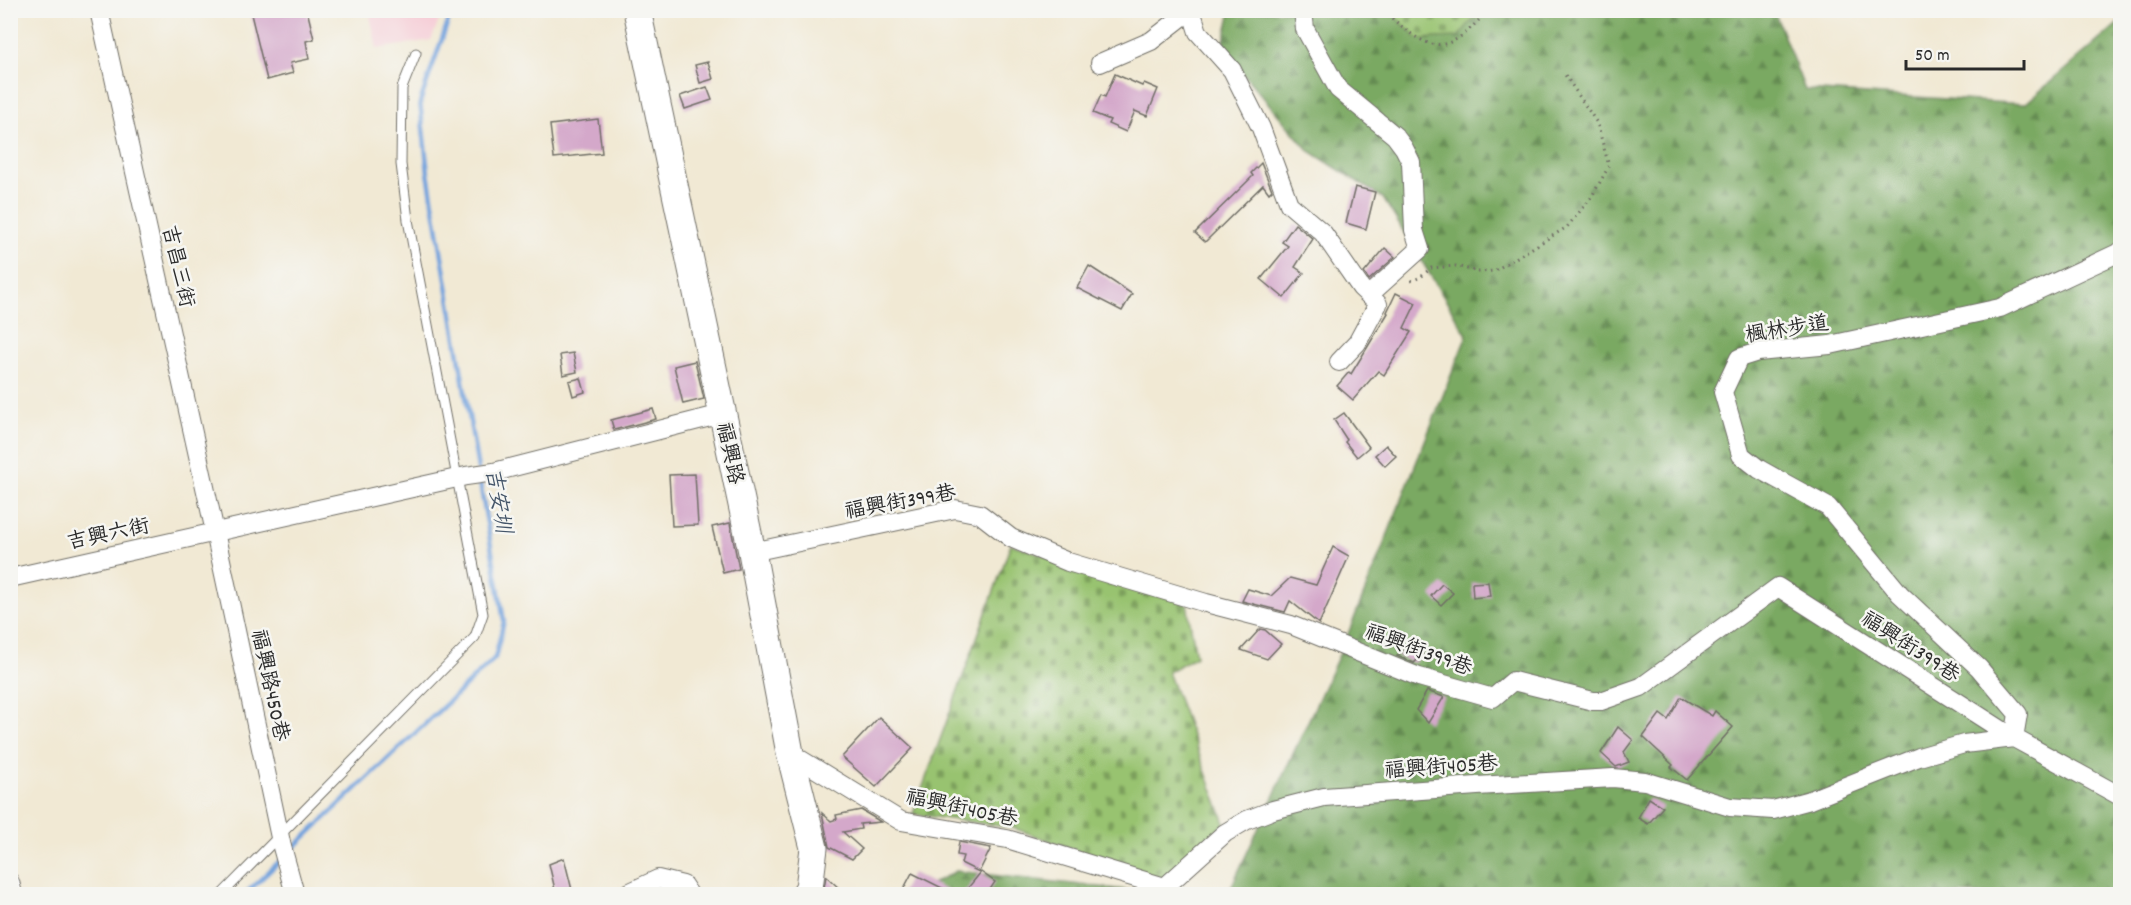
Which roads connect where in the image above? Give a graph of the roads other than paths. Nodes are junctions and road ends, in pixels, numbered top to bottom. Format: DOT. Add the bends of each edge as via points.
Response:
graph roads {
  1 [pos="99,10"];
  2 [pos="637,10"];
  3 [pos="1191,10"];
  4 [pos="1303,10"];
  5 [pos="416,53"];
  6 [pos="1100,63"];
  7 [pos="2121,252"];
  8 [pos="1369,295"];
  9 [pos="1339,362"];
  10 [pos="722,414"];
  11 [pos="462,477"];
  12 [pos="215,532"];
  13 [pos="752,552"];
  14 [pos="10,578"];
  15 [pos="2014,738"];
  16 [pos="790,753"];
  17 [pos="2121,796"];
  18 [pos="281,840"];
  19 [pos="10,882"];
  20 [pos="802,892"];
  21 [pos="13,894"];
  22 [pos="222,894"];
  23 [pos="295,894"];
  24 [pos="626,894"];
  25 [pos="689,894"];
  1 -- 12 [label="street, 吉昌三街"];
  2 -- 10 [label="street, 福興路"];
  3 -- 6 [label="street" via="1151,41"];
  3 -- 8 [label="street" via="1198,32 1232,70 1256,118 1289,204 1323,233"];
  4 -- 8 [label="street" via="1305,29 1338,89 1395,136 1411,162 1414,230 1420,249"];
  5 -- 11 [label="lane" via="402,88 401,164 408,220"];
  7 -- 15 [label="street, 楓林步道" via="2000,308 1830,345 1758,352 1739,358 1723,392 1742,455 1759,469 1828,507 1900,594 1979,668 2018,714"];
  8 -- 9 [label="street" via="1378,304 1357,343"];
  10 -- 11 [label="street, 吉興六街"];
  10 -- 13 [label="street, 福興路"];
  11 -- 12 [label="street, 吉興六街"];
  11 -- 18 [label="lane" via="483,614 475,637"];
  12 -- 14 [label="street, 吉興六街"];
  12 -- 18 [label="street, 福興路450巷"];
  13 -- 15 [label="street, 福興街399巷" via="955,509 969,511 980,514 1011,538 1068,562 1292,625 1419,677 1493,698 1513,681 1593,701 1641,687 1778,587"];
  13 -- 16 [label="street, 福興路"];
  15 -- 16 [label="street, 福興街405巷" via="1964,744 1919,757 1810,800 1773,810 1730,807 1645,781 1613,778 1324,797 1247,820 1226,833 1165,887 1008,839 901,821"];
  15 -- 17 [label="street"];
  16 -- 20 [label="street, 福興路" via="814,848"];
  18 -- 22 [label="lane"];
  18 -- 23 [label="street, 福興路450巷"];
  19 -- 21 [label="street"];
  24 -- 25 [label="street" via="658,879 683,885"];
}
